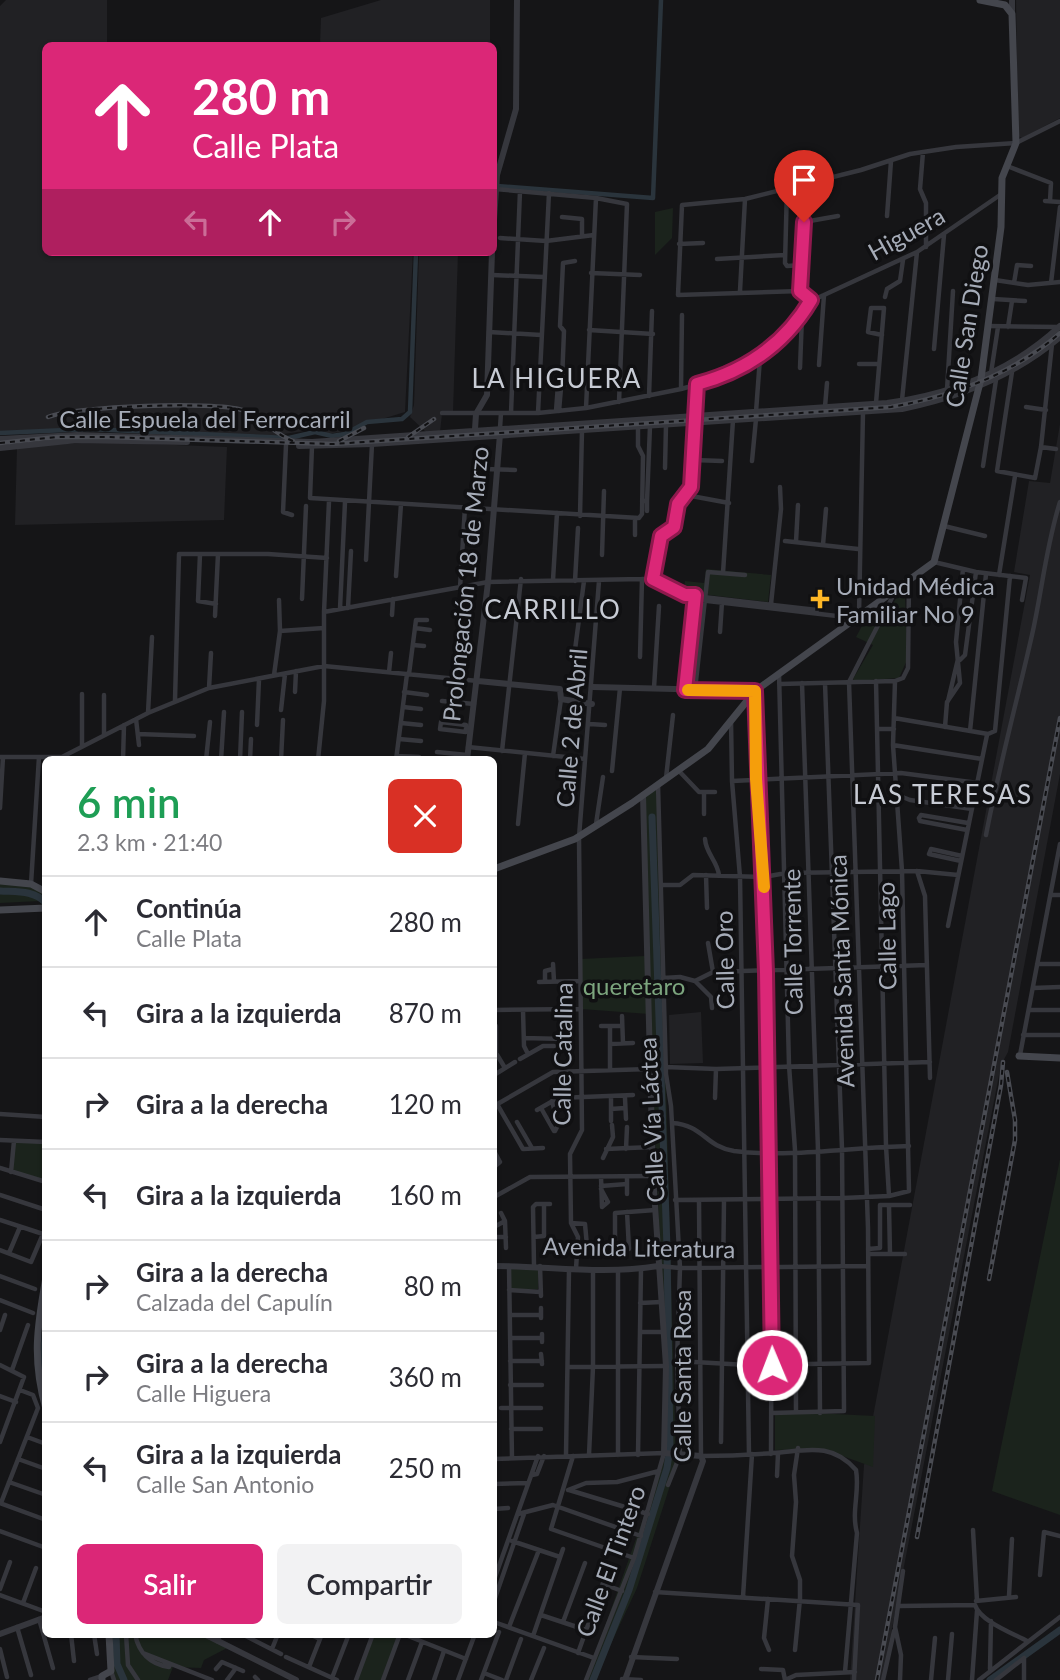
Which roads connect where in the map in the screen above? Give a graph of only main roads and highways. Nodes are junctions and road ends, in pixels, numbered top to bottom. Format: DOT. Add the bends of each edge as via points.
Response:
graph roads {
  1 [pos="980,0"];
  2 [pos="497,868"];
  3 [pos="0,881"];
  4 [pos="42,890"];
  5 [pos="40,908"];
  6 [pos="0,910"];
  7 [pos="1020,1056"];
  8 [pos="1060,1058"];
  9 [pos="42,1306"];
  10 [pos="42,1392"];
  11 [pos="109,1638"];
  12 [pos="102,1678"];
  1 -- 2 [label="main road, Calle San Diego" via="1005,5 1012,14 1016,143 1001,194 993,327 934,562 755,691 708,749 678,770 596,827"];
  3 -- 4 [label="main road"];
  5 -- 6 [label="main road"];
  7 -- 8 [label="main road"];
  9 -- 10 [label="main road" via="36,1349"];
  11 -- 12 [label="main road" via="111,1671"];
}
